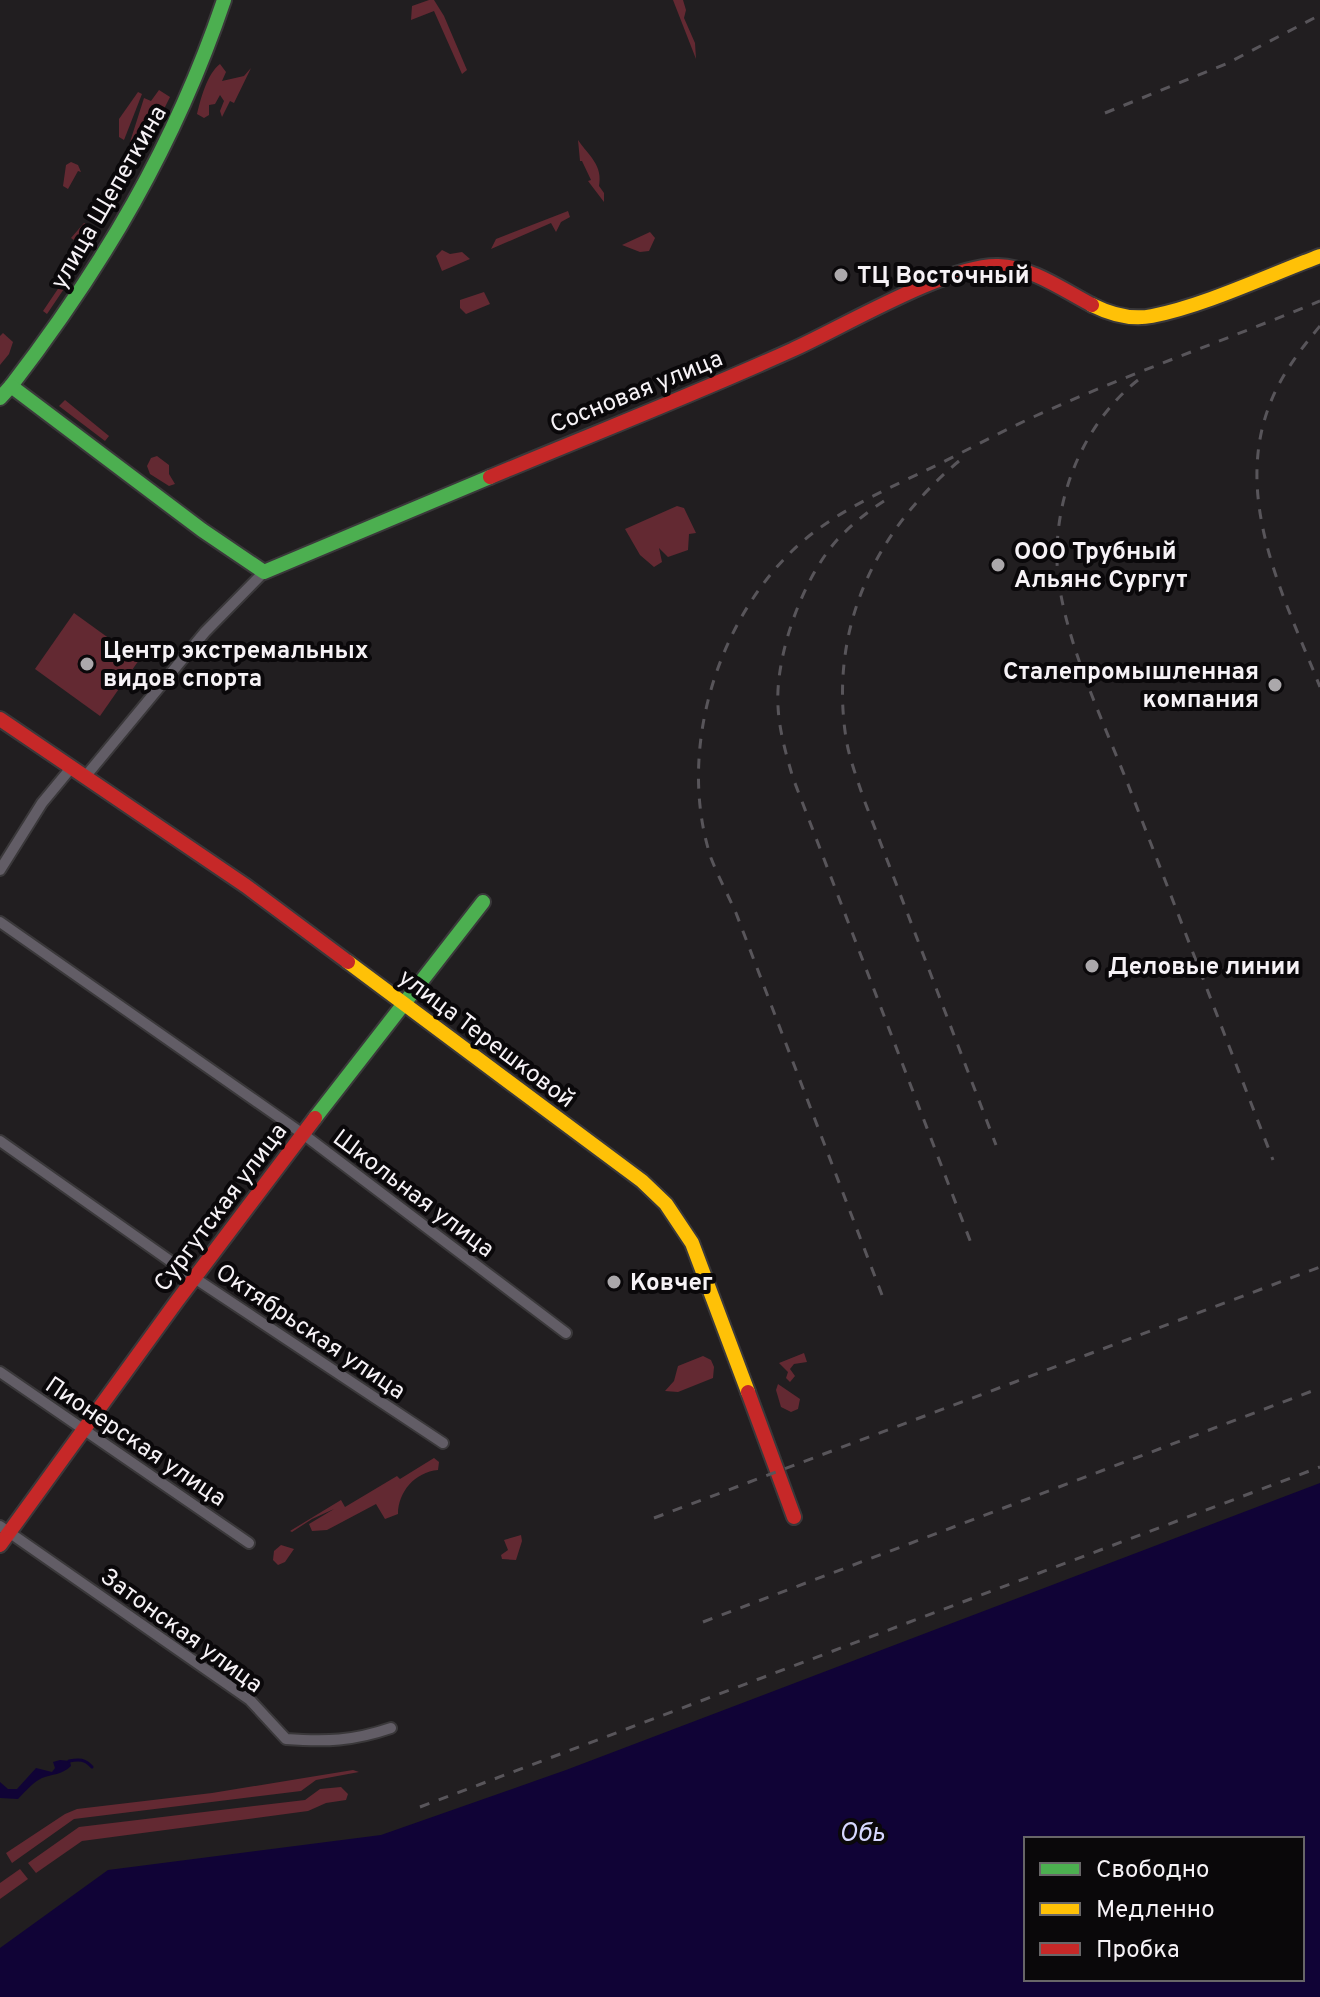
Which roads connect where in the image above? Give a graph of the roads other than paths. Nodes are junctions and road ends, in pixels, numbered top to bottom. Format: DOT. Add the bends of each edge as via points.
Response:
graph roads {
  1 [pos="224,0"];
  2 [pos="1320,256"];
  3 [pos="11,386"];
  4 [pos="0,398"];
  5 [pos="264,572"];
  6 [pos="0,719"];
  7 [pos="71,768"];
  8 [pos="85,777"];
  9 [pos="0,870"];
  10 [pos="483,902"];
  11 [pos="0,922"];
  12 [pos="403,1002"];
  13 [pos="303,1134"];
  14 [pos="0,1141"];
  15 [pos="193,1277"];
  16 [pos="566,1333"];
  17 [pos="0,1372"];
  18 [pos="82,1427"];
  19 [pos="443,1443"];
  20 [pos="794,1517"];
  21 [pos="3,1534"];
  22 [pos="249,1543"];
  23 [pos="391,1728"];
  1 -- 3 [label="street, улица Щепеткина" via="193,88 137,198 70,308"];
  2 -- 5 [label="street, Сосновая улица" via="1193,304 1139,317 1102,310 1027,271 969,269 790,351"];
  3 -- 4 [label="street, улица Щепеткина"];
  3 -- 5 [label="street"];
  5 -- 8 [label="street" via="205,632"];
  6 -- 7 [label="street, улица Терешковой"];
  7 -- 8 [label="street, улица Терешковой"];
  7 -- 9 [label="street"];
  8 -- 12 [label="street, улица Терешковой" via="246,886"];
  10 -- 12 [label="street, Сургутская улица"];
  11 -- 13 [label="street, Школьная улица"];
  12 -- 13 [label="street, Сургутская улица"];
  12 -- 20 [label="street, улица Терешковой" via="666,1204 705,1275"];
  13 -- 15 [label="street, Сургутская улица"];
  13 -- 16 [label="street, Школьная улица"];
  14 -- 15 [label="street, Октябрьская улица"];
  15 -- 18 [label="street, Сургутская улица"];
  15 -- 19 [label="street, Октябрьская улица"];
  17 -- 18 [label="street, Пионерская улица"];
  18 -- 21 [label="street, Сургутская улица"];
  18 -- 22 [label="street, Пионерская улица"];
  21 -- 23 [label="street, Затонская улица" via="250,1700 286,1739 329,1742"];
}
